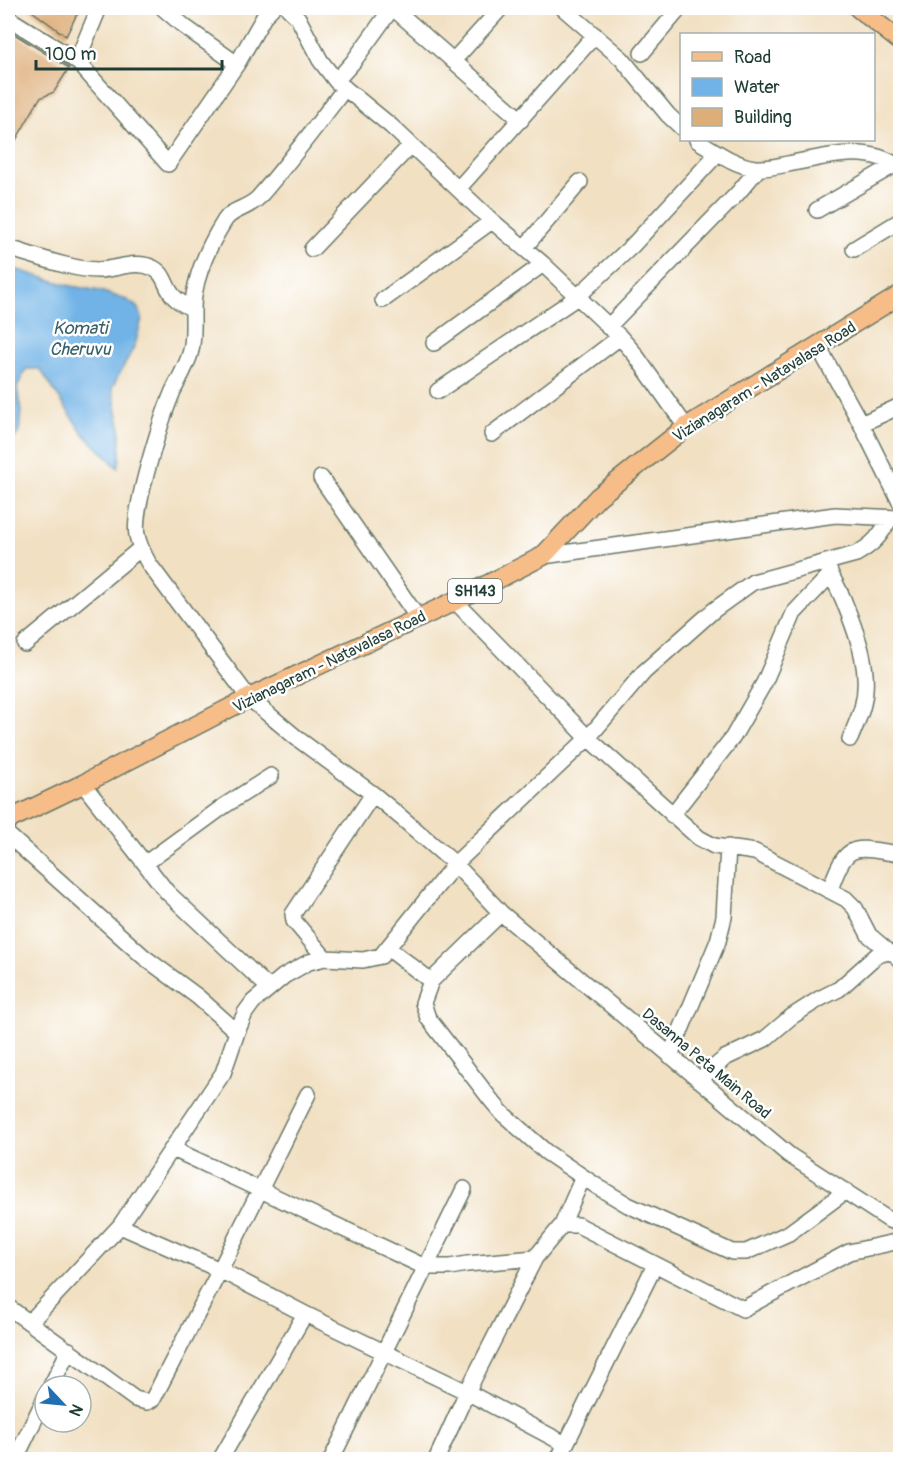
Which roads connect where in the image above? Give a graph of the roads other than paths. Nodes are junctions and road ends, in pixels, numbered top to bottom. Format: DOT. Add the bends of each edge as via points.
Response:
graph roads {
  1 [pos="99,8"];
  2 [pos="163,8"];
  3 [pos="272,8"];
  4 [pos="288,8"];
  5 [pos="393,8"];
  6 [pos="501,8"];
  7 [pos="562,8"];
  8 [pos="680,8"];
  9 [pos="858,8"];
  10 [pos="8,18"];
  11 [pos="595,34"];
  12 [pos="900,41"];
  13 [pos="642,53"];
  14 [pos="77,61"];
  15 [pos="453,61"];
  16 [pos="237,64"];
  17 [pos="341,84"];
  18 [pos="520,120"];
  19 [pos="680,127"];
  20 [pos="699,141"];
  21 [pos="411,145"];
  22 [pos="718,153"];
  23 [pos="898,166"];
  24 [pos="759,168"];
  25 [pos="580,182"];
  26 [pos="458,189"];
  27 [pos="817,210"];
  28 [pos="492,221"];
  29 [pos="900,221"];
  30 [pos="8,248"];
  31 [pos="524,248"];
  32 [pos="312,249"];
  33 [pos="854,249"];
  34 [pos="543,264"];
  35 [pos="900,295"];
  36 [pos="576,297"];
  37 [pos="383,300"];
  38 [pos="193,309"];
  39 [pos="614,332"];
  40 [pos="434,343"];
  41 [pos="818,346"];
  42 [pos="438,391"];
  43 [pos="900,406"];
  44 [pos="861,424"];
  45 [pos="686,427"];
  46 [pos="492,434"];
  47 [pos="321,478"];
  48 [pos="900,502"];
  49 [pos="895,518"];
  50 [pos="141,548"];
  51 [pos="543,556"];
  52 [pos="828,568"];
  53 [pos="454,601"];
  54 [pos="418,618"];
  55 [pos="25,644"];
  56 [pos="249,698"];
  57 [pos="588,738"];
  58 [pos="850,738"];
  59 [pos="271,776"];
  60 [pos="83,784"];
  61 [pos="373,794"];
  62 [pos="672,815"];
  63 [pos="8,820"];
  64 [pos="8,834"];
  65 [pos="728,847"];
  66 [pos="900,854"];
  67 [pos="146,863"];
  68 [pos="455,864"];
  69 [pos="830,890"];
  70 [pos="501,913"];
  71 [pos="388,948"];
  72 [pos="897,957"];
  73 [pos="325,958"];
  74 [pos="431,981"];
  75 [pos="269,988"];
  76 [pos="237,1032"];
  77 [pos="670,1056"];
  78 [pos="699,1080"];
  79 [pos="308,1094"];
  80 [pos="173,1149"];
  81 [pos="583,1177"];
  82 [pos="464,1189"];
  83 [pos="260,1190"];
  84 [pos="846,1191"];
  85 [pos="900,1224"];
  86 [pos="562,1225"];
  87 [pos="120,1226"];
  88 [pos="900,1241"];
  89 [pos="535,1258"];
  90 [pos="655,1264"];
  91 [pos="425,1267"];
  92 [pos="220,1270"];
  93 [pos="8,1307"];
  94 [pos="305,1314"];
  95 [pos="30,1322"];
  96 [pos="69,1350"];
  97 [pos="384,1351"];
  98 [pos="57,1374"];
  99 [pos="467,1392"];
  100 [pos="33,1421"];
  101 [pos="565,1444"];
  102 [pos="14,1458"];
  103 [pos="220,1460"];
  104 [pos="331,1460"];
  105 [pos="436,1460"];
  106 [pos="558,1460"];
  1 -- 14 [label="street"];
  2 -- 16 [label="street"];
  3 -- 16 [label="street"];
  4 -- 17 [label="street" via="298,18 320,60"];
  5 -- 15 [label="street"];
  5 -- 17 [label="street"];
  6 -- 15 [label="street"];
  7 -- 11 [label="street"];
  8 -- 13 [label="street"];
  9 -- 12 [label="main road"];
  10 -- 14 [label="street"];
  11 -- 18 [label="street"];
  11 -- 19 [label="street" via="622,58"];
  14 -- 16 [label="street" via="168,164"];
  15 -- 18 [label="street"];
  17 -- 21 [label="street"];
  17 -- 38 [label="street" via="288,164 256,199 225,220 199,275"];
  18 -- 26 [label="street"];
  20 -- 22 [label="street"];
  21 -- 26 [label="street"];
  21 -- 32 [label="street"];
  22 -- 24 [label="street"];
  22 -- 36 [label="street" via="633,245"];
  23 -- 24 [label="street" via="878,155 862,153"];
  23 -- 27 [label="street"];
  24 -- 39 [label="street"];
  25 -- 31 [label="street"];
  26 -- 28 [label="street"];
  28 -- 31 [label="street"];
  28 -- 37 [label="street"];
  29 -- 33 [label="street"];
  30 -- 38 [label="street" via="97,270 148,266 160,273 176,299"];
  31 -- 34 [label="street"];
  34 -- 36 [label="street"];
  34 -- 40 [label="street"];
  35 -- 41 [label="main road, Vizianagaram - Natavalasa Road / SH143"];
  36 -- 39 [label="street"];
  36 -- 42 [label="street"];
  38 -- 50 [label="street" via="190,354 157,434 138,513 136,534"];
  39 -- 45 [label="street" via="634,353"];
  39 -- 46 [label="street"];
  41 -- 44 [label="street"];
  41 -- 45 [label="main road, Vizianagaram - Natavalasa Road / SH143"];
  43 -- 44 [label="street"];
  44 -- 48 [label="street"];
  45 -- 51 [label="main road, Vizianagaram - Natavalasa Road / SH143" via="598,497"];
  47 -- 54 [label="street"];
  49 -- 51 [label="street" via="835,515"];
  49 -- 52 [label="street" via="871,546"];
  50 -- 55 [label="street"];
  50 -- 56 [label="street, Dasanna Peta Main Road"];
  51 -- 53 [label="main road, Vizianagaram - Natavalasa Road / SH143"];
  52 -- 57 [label="street" via="753,582 738,591 644,672"];
  52 -- 58 [label="street" via="844,602 866,672 862,709"];
  52 -- 62 [label="street" via="794,613 764,683 733,737"];
  53 -- 54 [label="main road, Vizianagaram - Natavalasa Road / SH143"];
  53 -- 57 [label="street"];
  54 -- 56 [label="main road, Vizianagaram - Natavalasa Road / SH143"];
  56 -- 60 [label="main road, Vizianagaram - Natavalasa Road / SH143"];
  56 -- 61 [label="street, Dasanna Peta Main Road"];
  57 -- 62 [label="street"];
  57 -- 68 [label="street"];
  59 -- 67 [label="street"];
  60 -- 63 [label="main road, Vizianagaram - Natavalasa Road / SH143"];
  60 -- 67 [label="street"];
  61 -- 68 [label="street, Dasanna Peta Main Road"];
  61 -- 73 [label="street" via="293,914 294,921"];
  62 -- 65 [label="street" via="706,843"];
  64 -- 76 [label="street" via="144,957"];
  65 -- 69 [label="street" via="755,852"];
  65 -- 77 [label="street" via="724,917 718,941"];
  66 -- 69 [label="street" via="854,850 843,859"];
  67 -- 75 [label="street" via="166,892"];
  68 -- 70 [label="street, Dasanna Peta Main Road"];
  68 -- 71 [label="street"];
  69 -- 72 [label="street" via="851,903 869,935"];
  70 -- 74 [label="street"];
  70 -- 77 [label="street, Dasanna Peta Main Road"];
  71 -- 73 [label="street" via="375,958"];
  71 -- 74 [label="street"];
  72 -- 78 [label="street" via="884,953 872,959 839,989 791,1017 765,1039 725,1058"];
  73 -- 75 [label="street" via="309,962"];
  74 -- 81 [label="street" via="423,1003 428,1018 502,1113 546,1152"];
  75 -- 76 [label="street" via="249,1008"];
  76 -- 80 [label="street" via="223,1073"];
  77 -- 78 [label="street, Dasanna Peta Main Road"];
  78 -- 84 [label="street, Dasanna Peta Main Road" via="789,1155"];
  79 -- 83 [label="street"];
  80 -- 83 [label="street"];
  80 -- 87 [label="street"];
  81 -- 84 [label="street" via="628,1206 732,1252 746,1252 789,1233"];
  81 -- 86 [label="street"];
  82 -- 91 [label="street"];
  83 -- 91 [label="street"];
  83 -- 92 [label="street"];
  84 -- 85 [label="street, Dasanna Peta Main Road"];
  86 -- 89 [label="street"];
  86 -- 90 [label="street" via="578,1226"];
  87 -- 92 [label="street"];
  87 -- 95 [label="street"];
  88 -- 90 [label="street" via="849,1252 742,1309"];
  89 -- 91 [label="street"];
  89 -- 99 [label="street"];
  90 -- 101 [label="street"];
  91 -- 97 [label="street"];
  92 -- 94 [label="street"];
  92 -- 96 [label="street" via="157,1392 147,1402 135,1398"];
  93 -- 95 [label="street"];
  94 -- 97 [label="street"];
  94 -- 103 [label="street"];
  95 -- 96 [label="street"];
  96 -- 98 [label="street"];
  97 -- 99 [label="street"];
  97 -- 104 [label="street"];
  99 -- 101 [label="street"];
  99 -- 105 [label="street"];
  100 -- 102 [label="street"];
  101 -- 106 [label="street"];
}
